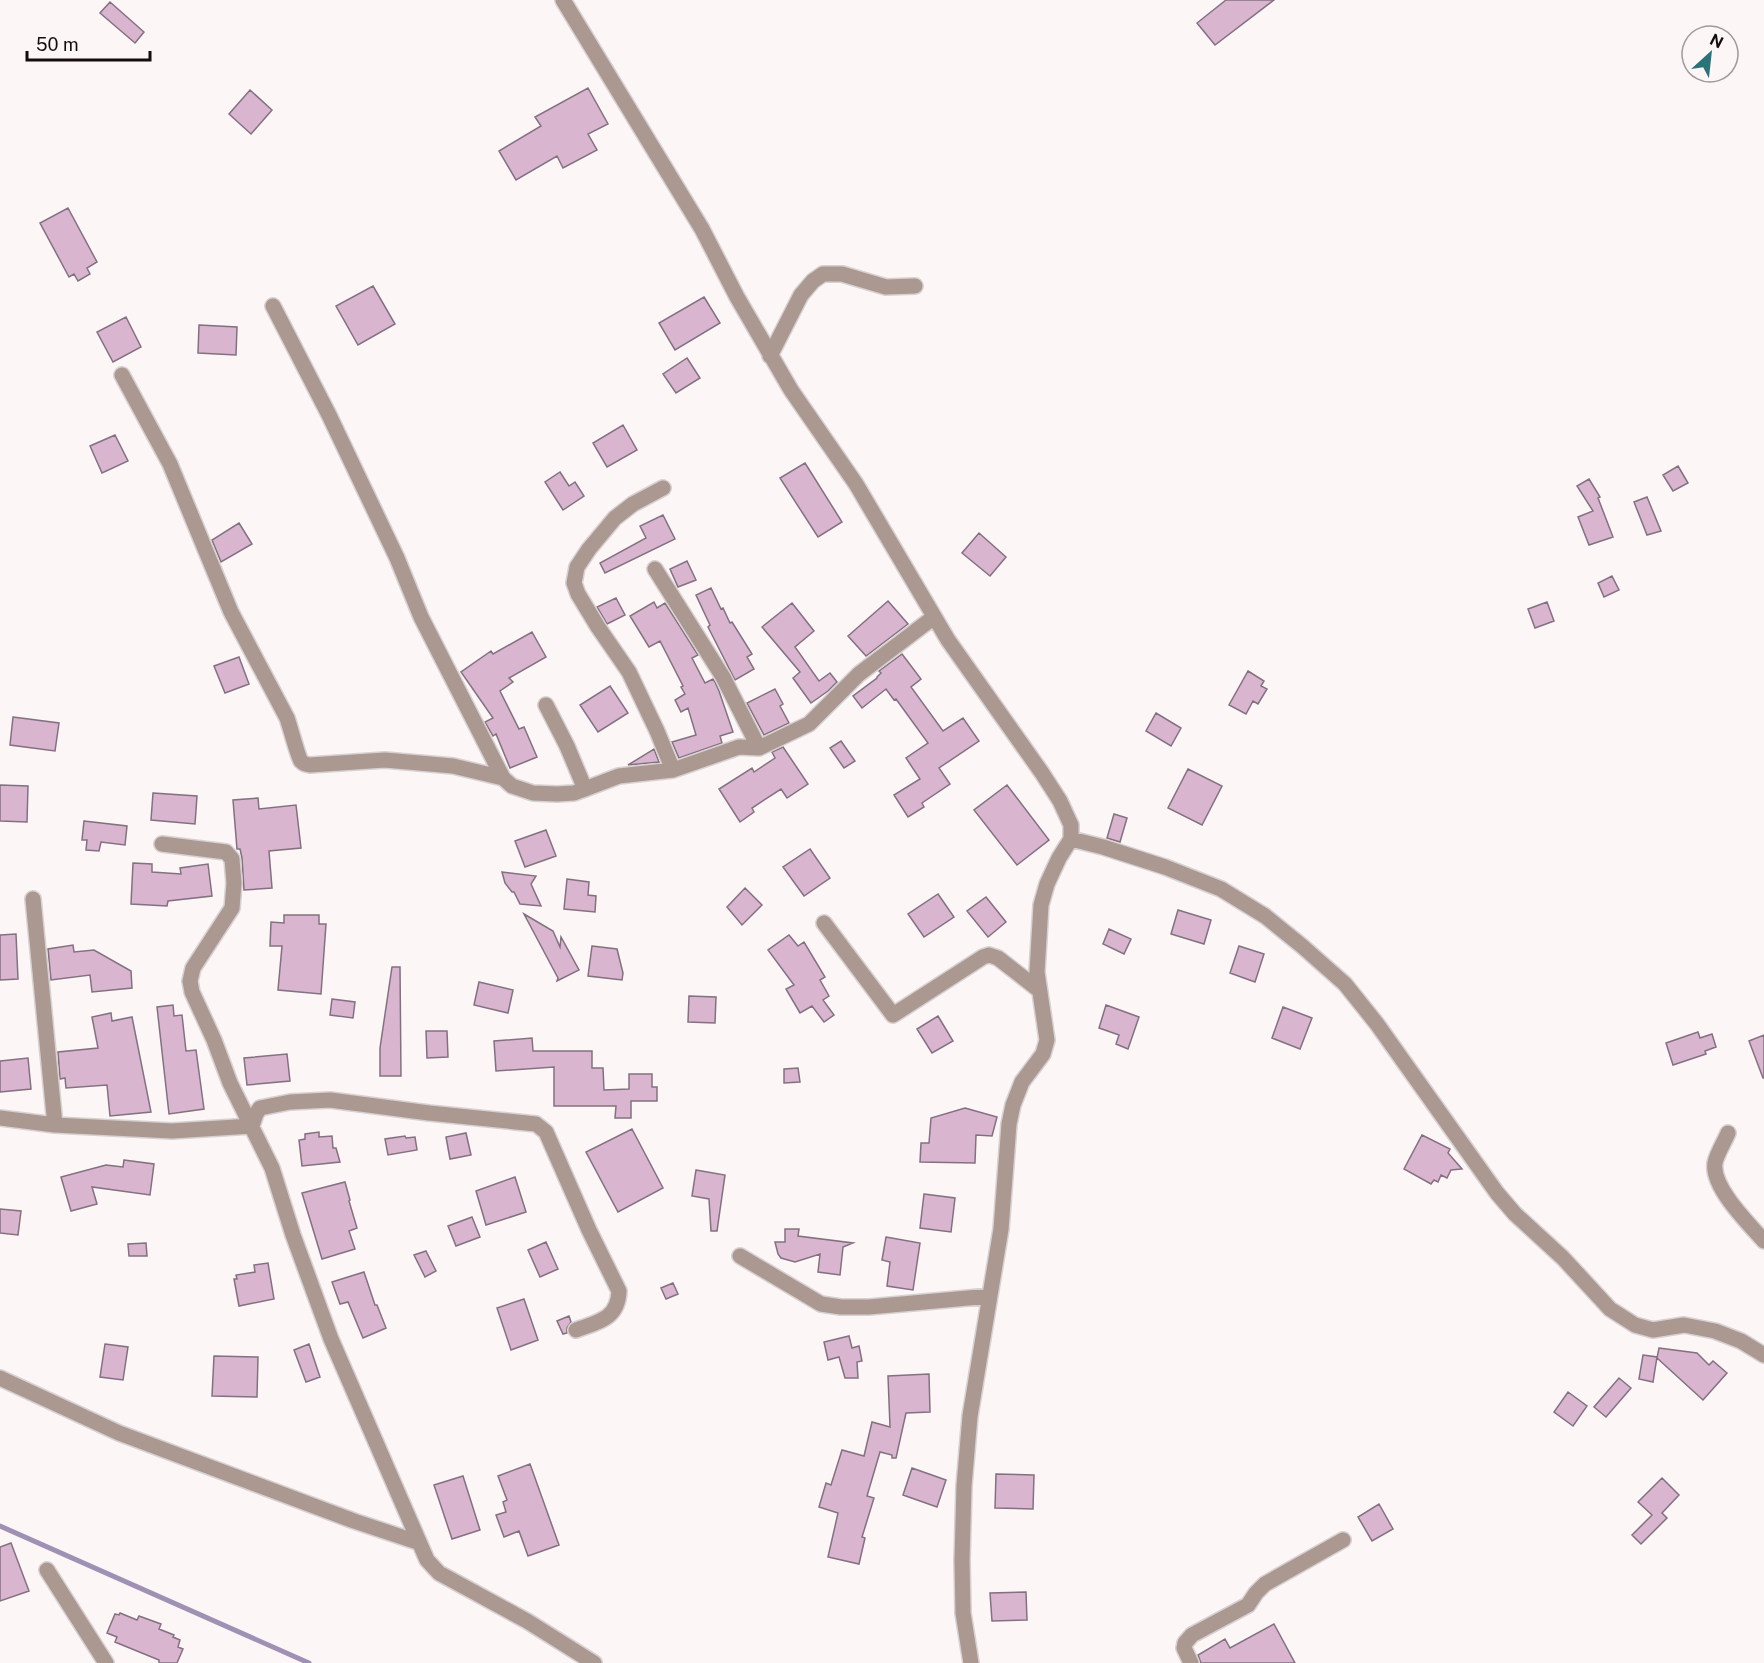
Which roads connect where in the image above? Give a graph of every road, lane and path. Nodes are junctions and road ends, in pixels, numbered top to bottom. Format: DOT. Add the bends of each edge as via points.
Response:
graph roads {
  1 [pos="563,0"];
  2 [pos="915,286"];
  3 [pos="273,306"];
  4 [pos="770,356"];
  5 [pos="122,375"];
  6 [pos="663,488"];
  7 [pos="655,569"];
  8 [pos="934,617"];
  9 [pos="546,705"];
  10 [pos="759,748"];
  11 [pos="673,770"];
  12 [pos="503,778"];
  13 [pos="585,789"];
  14 [pos="1071,839"];
  15 [pos="162,844"];
  16 [pos="33,899"];
  17 [pos="824,923"];
  18 [pos="1039,990"];
  19 [pos="0,1118"];
  20 [pos="55,1125"];
  21 [pos="252,1126"];
  22 [pos="1728,1133"];
  23 [pos="1763,1238"];
  24 [pos="740,1256"];
  25 [pos="990,1296"];
  26 [pos="576,1330"];
  27 [pos="1764,1355"];
  28 [pos="0,1378"];
  29 [pos="1343,1540"];
  30 [pos="417,1542"];
  31 [pos="47,1570"];
  32 [pos="106,1663"];
  33 [pos="594,1663"];
  34 [pos="971,1663"];
  35 [pos="1191,1663"];
  1 -- 4 [label="street" via="702,229"];
  2 -- 4 [label="street" via="886,286 842,274 824,274 801,295"];
  3 -- 12 [label="street" via="329,415 421,617"];
  4 -- 8 [label="street" via="856,484"];
  5 -- 12 [label="street" via="170,464 231,612 287,718 303,763 385,760 453,766"];
  6 -- 11 [label="street" via="615,518 577,567 574,583 629,672"];
  7 -- 10 [label="street" via="723,677"];
  8 -- 10 [label="street" via="859,674 809,724"];
  8 -- 14 [label="street" via="1060,801 1071,825"];
  9 -- 13 [label="street"];
  10 -- 11 [label="street" via="740,747"];
  11 -- 13 [label="street" via="619,776"];
  12 -- 13 [label="street" via="512,786 533,793"];
  14 -- 18 [label="street" via="1047,884 1041,905"];
  14 -- 27 [label="street" via="1165,867 1221,889 1265,916 1302,946 1345,984 1377,1024 1497,1193 1610,1309 1635,1325 1653,1330 1684,1325 1715,1332"];
  15 -- 21 [label="street" via="226,852 232,859 232,908 193,968 190,981 230,1083"];
  16 -- 20 [label="street"];
  17 -- 18 [label="street" via="893,1015 989,955"];
  18 -- 25 [label="street" via="1047,1040 1013,1105"];
  19 -- 20 [label="street"];
  20 -- 21 [label="street" via="172,1131"];
  21 -- 26 [label="street" via="260,1108 330,1100 536,1124 546,1132 619,1291 619,1299 607,1318"];
  21 -- 30 [label="street" via="272,1168 331,1339"];
  22 -- 23 [label="street" via="1715,1165 1717,1178 1741,1215"];
  24 -- 25 [label="street" via="821,1304 868,1307"];
  25 -- 34 [label="street" via="969,1416 964,1486 963,1613"];
  28 -- 30 [label="street" via="119,1433"];
  29 -- 35 [label="street" via="1265,1584 1238,1612 1192,1635 1184,1648"];
  30 -- 33 [label="street" via="439,1573"];
  31 -- 32 [label="street"];
}
